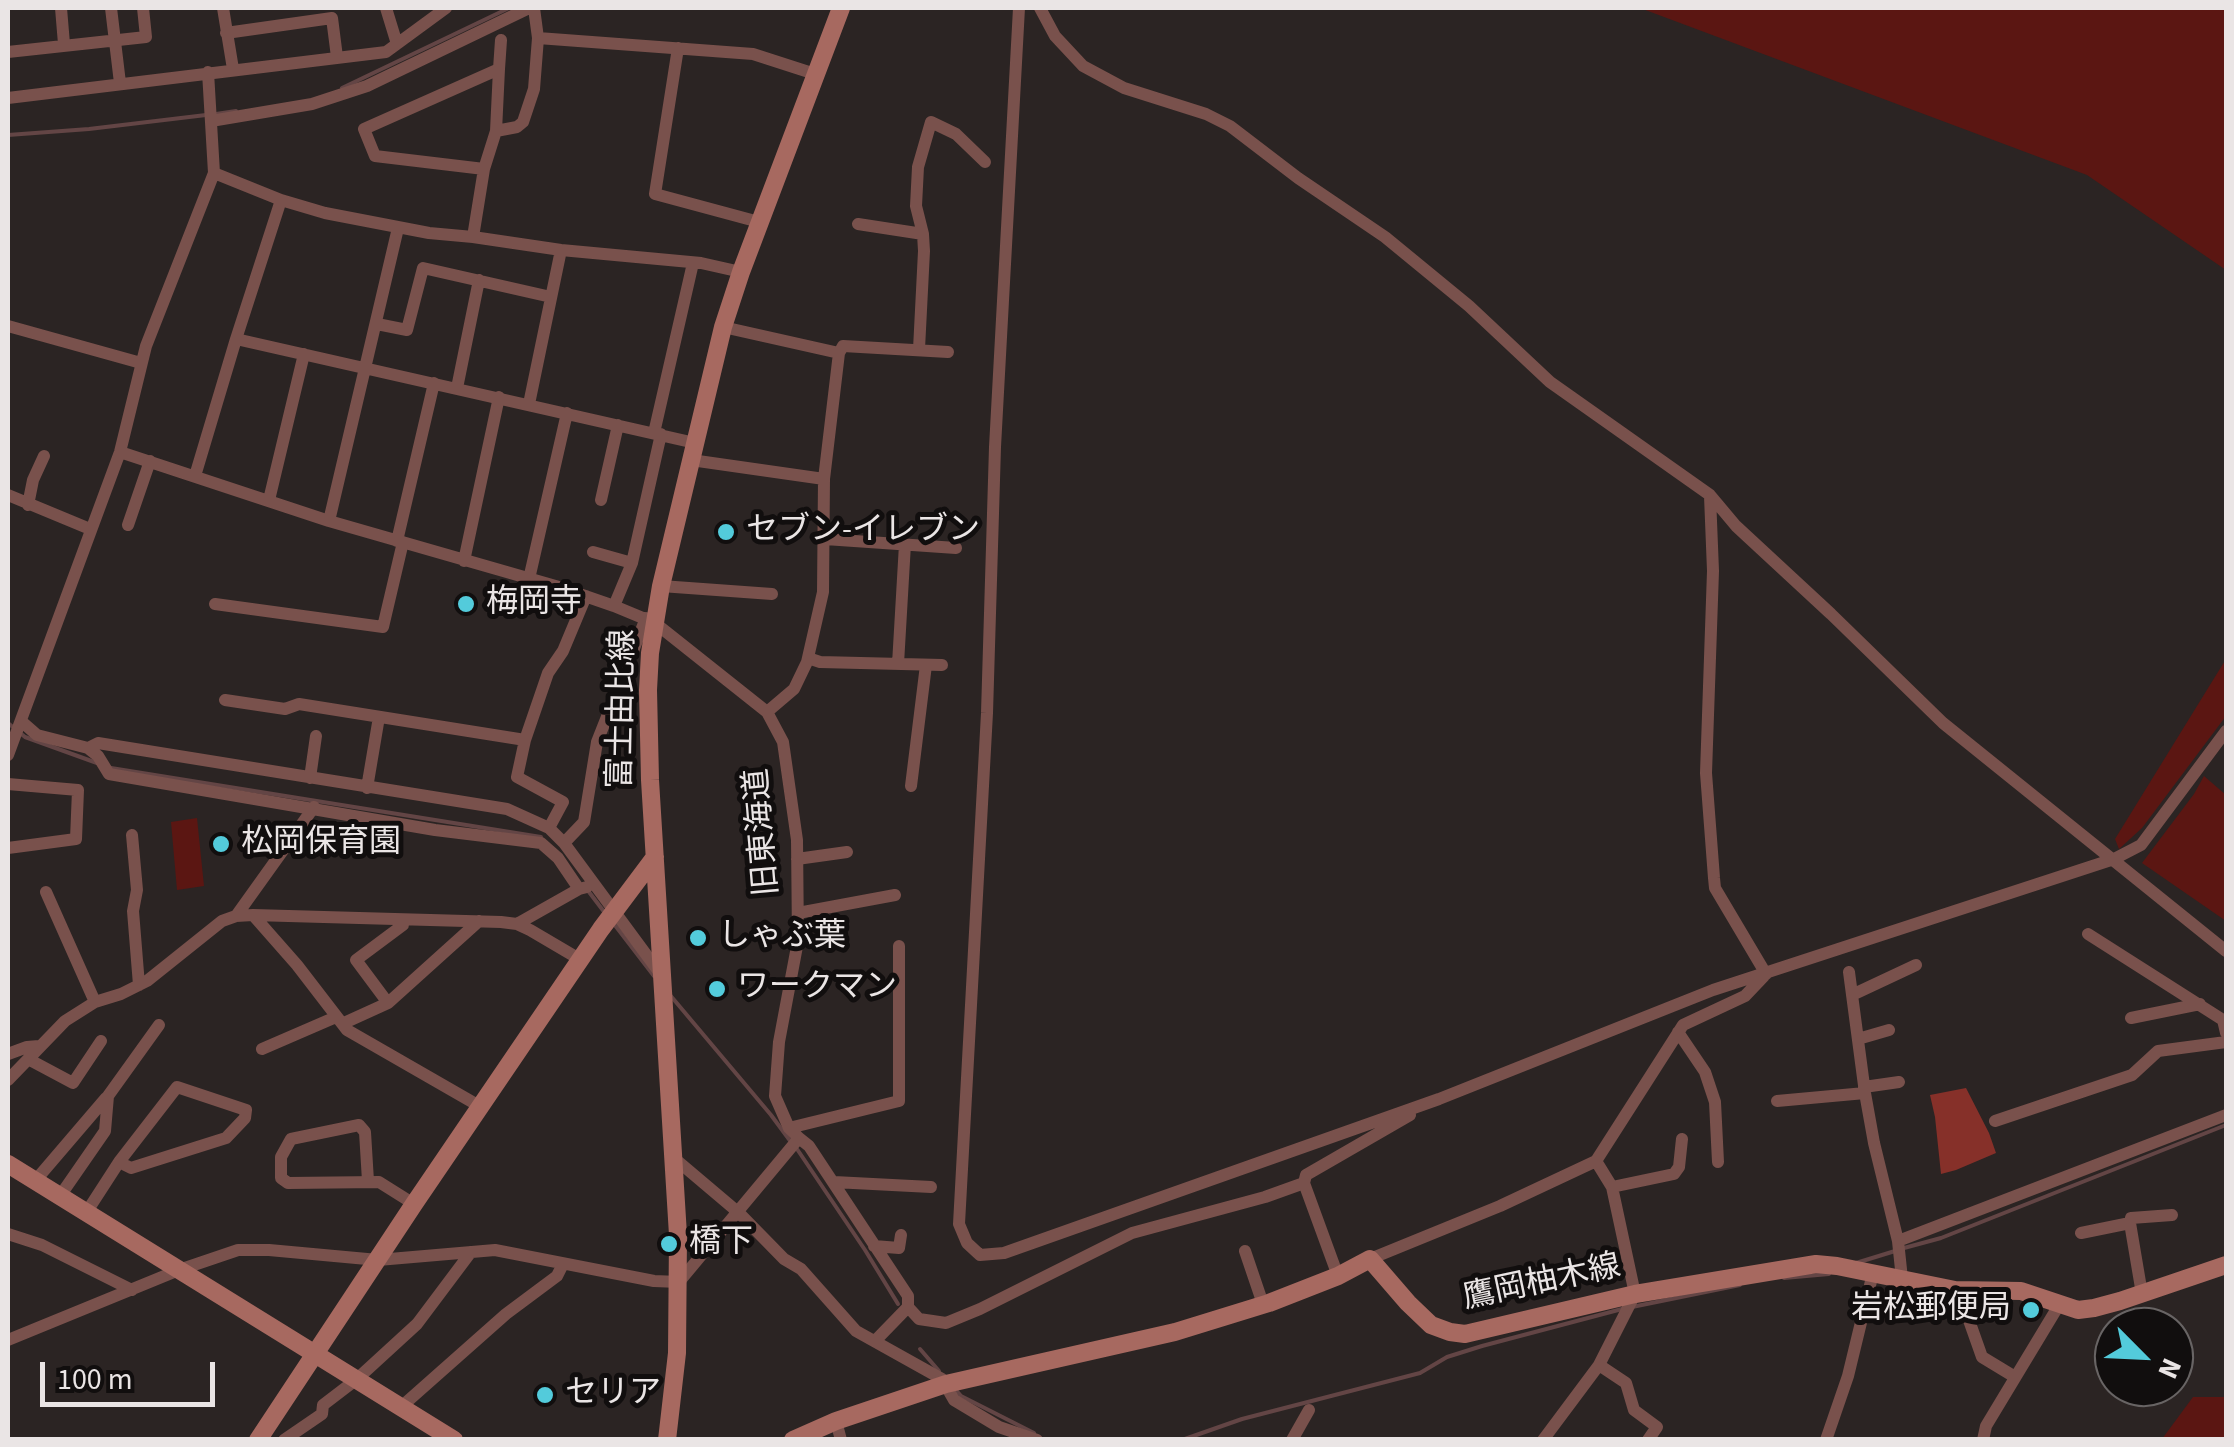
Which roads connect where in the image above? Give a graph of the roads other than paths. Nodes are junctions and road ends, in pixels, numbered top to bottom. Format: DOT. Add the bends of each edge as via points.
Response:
graph roads {
  1 [pos="61,8"];
  2 [pos="111,8"];
  3 [pos="143,8"];
  4 [pos="222,8"];
  5 [pos="386,8"];
  6 [pos="446,8"];
  7 [pos="531,8"];
  8 [pos="841,8"];
  9 [pos="1019,8"];
  10 [pos="1040,8"];
  11 [pos="226,33"];
  12 [pos="538,38"];
  13 [pos="114,40"];
  14 [pos="502,40"];
  15 [pos="64,44"];
  16 [pos="397,44"];
  17 [pos="678,48"];
  18 [pos="8,52"];
  19 [pos="338,57"];
  20 [pos="233,69"];
  21 [pos="499,69"];
  22 [pos="208,72"];
  23 [pos="815,74"];
  24 [pos="120,83"];
  25 [pos="8,98"];
  26 [pos="211,121"];
  27 [pos="496,131"];
  28 [pos="985,162"];
  29 [pos="484,169"];
  30 [pos="214,173"];
  31 [pos="282,200"];
  32 [pos="759,222"];
  33 [pos="858,224"];
  34 [pos="398,228"];
  35 [pos="923,234"];
  36 [pos="473,237"];
  37 [pos="561,250"];
  38 [pos="694,262"];
  39 [pos="741,272"];
  40 [pos="479,280"];
  41 [pos="551,296"];
  42 [pos="376,324"];
  43 [pos="8,326"];
  44 [pos="723,328"];
  45 [pos="236,339"];
  46 [pos="919,349"];
  47 [pos="948,352"];
  48 [pos="838,353"];
  49 [pos="304,354"];
  50 [pos="141,363"];
  51 [pos="366,368"];
  52 [pos="434,383"];
  53 [pos="458,388"];
  54 [pos="499,397"];
  55 [pos="529,404"];
  56 [pos="567,413"];
  57 [pos="618,425"];
  58 [pos="658,434"];
  59 [pos="693,451"];
  60 [pos="120,452"];
  61 [pos="44,456"];
  62 [pos="150,462"];
  63 [pos="195,476"];
  64 [pos="824,479"];
  65 [pos="8,495"];
  66 [pos="1710,495"];
  67 [pos="270,500"];
  68 [pos="601,500"];
  69 [pos="28,505"];
  70 [pos="329,521"];
  71 [pos="128,525"];
  72 [pos="90,529"];
  73 [pos="825,539"];
  74 [pos="400,542"];
  75 [pos="905,544"];
  76 [pos="956,548"];
  77 [pos="593,552"];
  78 [pos="464,560"];
  79 [pos="632,563"];
  80 [pos="530,579"];
  81 [pos="662,586"];
  82 [pos="772,594"];
  83 [pos="586,596"];
  84 [pos="215,604"];
  85 [pos="614,606"];
  86 [pos="650,620"];
  87 [pos="808,658"];
  88 [pos="898,664"];
  89 [pos="926,665"];
  90 [pos="942,665"];
  91 [pos="226,700"];
  92 [pos="767,712"];
  93 [pos="380,717"];
  94 [pos="15,730"];
  95 [pos="2226,731"];
  96 [pos="316,736"];
  97 [pos="525,740"];
  98 [pos="88,748"];
  99 [pos="8,754"];
  100 [pos="310,778"];
  101 [pos="8,784"];
  102 [pos="911,786"];
  103 [pos="367,788"];
  104 [pos="314,807"];
  105 [pos="549,828"];
  106 [pos="132,835"];
  107 [pos="564,843"];
  108 [pos="8,848"];
  109 [pos="847,852"];
  110 [pos="655,857"];
  111 [pos="797,859"];
  112 [pos="2114,859"];
  113 [pos="587,887"];
  114 [pos="46,892"];
  115 [pos="895,896"];
  116 [pos="798,913"];
  117 [pos="253,915"];
  118 [pos="236,916"];
  119 [pos="610,919"];
  120 [pos="404,920"];
  121 [pos="478,922"];
  122 [pos="517,924"];
  123 [pos="2088,934"];
  124 [pos="899,946"];
  125 [pos="2226,951"];
  126 [pos="581,960"];
  127 [pos="1916,965"];
  128 [pos="1849,972"];
  129 [pos="1766,974"];
  130 [pos="663,977"];
  131 [pos="140,985"];
  132 [pos="1852,996"];
  133 [pos="96,1002"];
  134 [pos="388,1003"];
  135 [pos="2200,1004"];
  136 [pos="2131,1018"];
  137 [pos="340,1020"];
  138 [pos="159,1025"];
  139 [pos="1889,1030"];
  140 [pos="1678,1032"];
  141 [pos="2226,1033"];
  142 [pos="1858,1039"];
  143 [pos="101,1040"];
  144 [pos="2226,1042"];
  145 [pos="39,1046"];
  146 [pos="262,1049"];
  147 [pos="8,1054"];
  148 [pos="28,1059"];
  149 [pos="8,1080"];
  150 [pos="1898,1082"];
  151 [pos="1865,1090"];
  152 [pos="108,1096"];
  153 [pos="1439,1099"];
  154 [pos="1777,1101"];
  155 [pos="481,1107"];
  156 [pos="2226,1114"];
  157 [pos="1995,1121"];
  158 [pos="794,1133"];
  159 [pos="1682,1138"];
  160 [pos="674,1158"];
  161 [pos="119,1162"];
  162 [pos="1596,1162"];
  163 [pos="1718,1162"];
  164 [pos="8,1164"];
  165 [pos="368,1180"];
  166 [pos="35,1181"];
  167 [pos="834,1182"];
  168 [pos="1304,1183"];
  169 [pos="1612,1186"];
  170 [pos="931,1187"];
  171 [pos="60,1196"];
  172 [pos="414,1204"];
  173 [pos="86,1213"];
  174 [pos="739,1213"];
  175 [pos="2172,1215"];
  176 [pos="2130,1223"];
  177 [pos="2081,1233"];
  178 [pos="8,1234"];
  179 [pos="901,1235"];
  180 [pos="1898,1241"];
  181 [pos="874,1246"];
  182 [pos="1244,1251"];
  183 [pos="471,1252"];
  184 [pos="378,1260"];
  185 [pos="1370,1260"];
  186 [pos="564,1264"];
  187 [pos="2226,1265"];
  188 [pos="179,1270"];
  189 [pos="1874,1273"];
  190 [pos="1338,1276"];
  191 [pos="1902,1279"];
  192 [pos="678,1282"];
  193 [pos="132,1290"];
  194 [pos="1956,1290"];
  195 [pos="1635,1294"];
  196 [pos="2142,1294"];
  197 [pos="1262,1304"];
  198 [pos="2059,1305"];
  199 [pos="908,1308"];
  200 [pos="8,1340"];
  201 [pos="875,1341"];
  202 [pos="316,1355"];
  203 [pos="1599,1365"];
  204 [pos="2016,1377"];
  205 [pos="356,1379"];
  206 [pos="946,1384"];
  207 [pos="401,1407"];
  208 [pos="1309,1410"];
  209 [pos="839,1430"];
  210 [pos="445,1437"];
  211 [pos="258,1440"];
  212 [pos="284,1440"];
  213 [pos="667,1440"];
  214 [pos="794,1440"];
  215 [pos="1037,1440"];
  216 [pos="1292,1440"];
  217 [pos="1543,1440"];
  218 [pos="1648,1440"];
  219 [pos="1826,1440"];
  220 [pos="1983,1440"];
  1 -- 15 [label="street"];
  2 -- 13 [label="street"];
  3 -- 13 [label="street" via="146,36"];
  4 -- 11 [label="street"];
  5 -- 16 [label="street"];
  6 -- 16 [label="street"];
  7 -- 12 [label="street"];
  7 -- 26 [label="street" via="368,86 312,104"];
  8 -- 23 [label="main road, 富士由比線"];
  9 -- 153 [label="street" via="963,1234 980,1255 1004,1253"];
  10 -- 66 [label="street" via="1082,66 1230,126 1385,237 1550,382"];
  11 -- 19 [label="street" via="332,18"];
  11 -- 20 [label="street"];
  12 -- 17 [label="street"];
  12 -- 27 [label="street" via="534,89 523,122"];
  13 -- 15 [label="street"];
  13 -- 24 [label="street"];
  14 -- 21 [label="street"];
  15 -- 18 [label="street"];
  16 -- 19 [label="street" via="386,52"];
  17 -- 23 [label="street" via="753,54"];
  17 -- 32 [label="street" via="655,194"];
  19 -- 20 [label="street"];
  20 -- 22 [label="street"];
  21 -- 27 [label="street"];
  21 -- 29 [label="street" via="364,129 375,156"];
  22 -- 24 [label="street"];
  22 -- 26 [label="street"];
  23 -- 32 [label="main road, 富士由比線"];
  24 -- 25 [label="street"];
  26 -- 30 [label="street"];
  27 -- 29 [label="street"];
  28 -- 35 [label="street" via="956,134 931,122 918,167"];
  29 -- 36 [label="street"];
  30 -- 31 [label="street"];
  30 -- 50 [label="street"];
  31 -- 34 [label="street"];
  31 -- 45 [label="street"];
  32 -- 39 [label="main road, 富士由比線"];
  33 -- 35 [label="street"];
  34 -- 36 [label="street"];
  34 -- 42 [label="street"];
  35 -- 46 [label="street"];
  36 -- 37 [label="street"];
  37 -- 38 [label="street"];
  37 -- 41 [label="street"];
  38 -- 39 [label="street"];
  38 -- 58 [label="street"];
  39 -- 44 [label="main road, 富士由比線"];
  40 -- 41 [label="street"];
  40 -- 42 [label="street" via="423,268 407,330"];
  40 -- 53 [label="street"];
  41 -- 55 [label="street"];
  42 -- 51 [label="street"];
  43 -- 50 [label="street"];
  44 -- 48 [label="street"];
  44 -- 59 [label="main road, 富士由比線"];
  45 -- 49 [label="street"];
  45 -- 63 [label="street"];
  46 -- 47 [label="street"];
  46 -- 48 [label="street" via="843,346"];
  48 -- 64 [label="street"];
  49 -- 51 [label="street"];
  49 -- 67 [label="street"];
  50 -- 60 [label="street"];
  51 -- 52 [label="street"];
  51 -- 70 [label="street"];
  52 -- 53 [label="street"];
  52 -- 74 [label="street"];
  53 -- 54 [label="street"];
  54 -- 55 [label="street"];
  54 -- 78 [label="street"];
  55 -- 56 [label="street"];
  56 -- 57 [label="street"];
  56 -- 80 [label="street"];
  57 -- 58 [label="street"];
  57 -- 68 [label="street"];
  58 -- 59 [label="street"];
  58 -- 79 [label="street"];
  59 -- 64 [label="street"];
  59 -- 81 [label="main road, 富士由比線"];
  60 -- 62 [label="street, 旧東海道"];
  60 -- 72 [label="street"];
  61 -- 69 [label="street"];
  62 -- 63 [label="street, 旧東海道"];
  62 -- 71 [label="street"];
  63 -- 67 [label="street, 旧東海道"];
  64 -- 73 [label="street"];
  65 -- 69 [label="street"];
  66 -- 112 [label="street" via="1943,723"];
  66 -- 129 [label="street" via="1706,773 1715,888"];
  67 -- 70 [label="street, 旧東海道"];
  69 -- 72 [label="street"];
  70 -- 74 [label="street, 旧東海道"];
  72 -- 94 [label="street"];
  73 -- 75 [label="street"];
  73 -- 87 [label="street" via="823,592"];
  74 -- 78 [label="street, 旧東海道"];
  74 -- 84 [label="street" via="382,628"];
  75 -- 76 [label="street"];
  75 -- 88 [label="street"];
  77 -- 79 [label="street"];
  78 -- 80 [label="street, 旧東海道"];
  79 -- 85 [label="street"];
  80 -- 83 [label="street, 旧東海道"];
  81 -- 82 [label="street"];
  81 -- 86 [label="main road, 富士由比線"];
  83 -- 85 [label="street, 旧東海道"];
  83 -- 97 [label="street"];
  85 -- 86 [label="street, 旧東海道"];
  86 -- 92 [label="street, 旧東海道"];
  86 -- 107 [label="street" via="596,742 584,822"];
  86 -- 110 [label="main road, 富士由比線"];
  87 -- 88 [label="street"];
  87 -- 92 [label="street" via="794,689"];
  88 -- 89 [label="street"];
  89 -- 90 [label="street"];
  89 -- 102 [label="street"];
  91 -- 93 [label="street"];
  92 -- 111 [label="street, 旧東海道" via="790,780"];
  93 -- 97 [label="street"];
  93 -- 103 [label="street"];
  94 -- 98 [label="street"];
  94 -- 99 [label="street"];
  95 -- 112 [label="street" via="2141,845"];
  96 -- 100 [label="street"];
  97 -- 105 [label="street" via="517,776 562,802"];
  98 -- 100 [label="street" via="98,743"];
  98 -- 104 [label="street" via="109,774"];
  100 -- 103 [label="street"];
  101 -- 108 [label="street" via="78,790 76,839"];
  103 -- 105 [label="street" via="507,809"];
  104 -- 113 [label="street" via="542,843"];
  104 -- 118 [label="street"];
  105 -- 107 [label="street"];
  106 -- 131 [label="street"];
  107 -- 113 [label="street"];
  109 -- 111 [label="street"];
  110 -- 119 [label="main road"];
  110 -- 130 [label="main road, 富士由比線"];
  111 -- 116 [label="street, 旧東海道"];
  112 -- 125 [label="street"];
  112 -- 129 [label="street"];
  113 -- 119 [label="street"];
  113 -- 122 [label="street"];
  114 -- 133 [label="street"];
  115 -- 116 [label="street"];
  116 -- 158 [label="street, 旧東海道" via="775,1096"];
  117 -- 118 [label="street"];
  117 -- 120 [label="street"];
  117 -- 137 [label="street"];
  118 -- 131 [label="street"];
  119 -- 126 [label="main road"];
  119 -- 130 [label="street"];
  120 -- 121 [label="street"];
  120 -- 134 [label="street" via="356,960"];
  121 -- 122 [label="street"];
  121 -- 134 [label="street"];
  122 -- 126 [label="street"];
  123 -- 135 [label="street"];
  124 -- 158 [label="street" via="899,1101"];
  126 -- 155 [label="main road"];
  127 -- 132 [label="street"];
  128 -- 132 [label="street"];
  129 -- 140 [label="street" via="1744,996"];
  129 -- 153 [label="street"];
  130 -- 160 [label="main road, 富士由比線"];
  131 -- 133 [label="street"];
  132 -- 142 [label="street"];
  133 -- 145 [label="street"];
  134 -- 137 [label="street"];
  135 -- 136 [label="street"];
  135 -- 141 [label="street" via="2223,1020"];
  137 -- 146 [label="street"];
  137 -- 155 [label="street"];
  138 -- 152 [label="street"];
  139 -- 142 [label="street"];
  140 -- 162 [label="street"];
  140 -- 163 [label="street" via="1705,1072 1715,1102"];
  142 -- 151 [label="street"];
  143 -- 148 [label="street" via="72,1083"];
  144 -- 157 [label="street" via="2158,1051 2132,1075"];
  145 -- 147 [label="street"];
  145 -- 148 [label="street"];
  148 -- 149 [label="street"];
  150 -- 151 [label="street"];
  151 -- 154 [label="street"];
  151 -- 180 [label="street"];
  152 -- 166 [label="street"];
  152 -- 171 [label="street" via="105,1130"];
  153 -- 168 [label="street" via="1306,1174"];
  155 -- 172 [label="main road"];
  156 -- 180 [label="street"];
  158 -- 167 [label="street"];
  158 -- 174 [label="street"];
  159 -- 169 [label="street" via="1674,1174"];
  160 -- 174 [label="street"];
  160 -- 192 [label="main road, 富士由比線"];
  161 -- 161 [label="street" via="177,1087 246,1110 226,1138 131,1168"];
  161 -- 173 [label="street"];
  162 -- 169 [label="street"];
  162 -- 185 [label="street"];
  164 -- 166 [label="main road"];
  165 -- 165 [label="street" via="288,1183 281,1178 281,1157 290,1140 359,1124"];
  165 -- 172 [label="street"];
  166 -- 171 [label="main road"];
  167 -- 170 [label="street"];
  167 -- 181 [label="street"];
  168 -- 190 [label="street"];
  168 -- 199 [label="street" via="1132,1234 946,1323 919,1319"];
  169 -- 195 [label="street"];
  171 -- 173 [label="main road"];
  172 -- 184 [label="main road"];
  173 -- 188 [label="main road"];
  174 -- 192 [label="street"];
  174 -- 201 [label="street" via="856,1331"];
  175 -- 176 [label="street"];
  176 -- 177 [label="street"];
  176 -- 196 [label="street"];
  178 -- 193 [label="street"];
  179 -- 181 [label="street" via="899,1248"];
  180 -- 191 [label="street"];
  181 -- 199 [label="street" via="908,1296"];
  182 -- 197 [label="street"];
  183 -- 184 [label="street"];
  183 -- 186 [label="street" via="495,1250"];
  183 -- 205 [label="street" via="417,1324"];
  184 -- 188 [label="street" via="238,1250"];
  184 -- 202 [label="main road"];
  185 -- 190 [label="main road"];
  185 -- 195 [label="main road, 鷹岡柚木線" via="1431,1325 1465,1334"];
  186 -- 192 [label="street"];
  186 -- 207 [label="street"];
  187 -- 196 [label="main road, 鷹岡柚木線"];
  188 -- 193 [label="street"];
  188 -- 202 [label="main road"];
  189 -- 191 [label="main road, 鷹岡柚木線"];
  189 -- 195 [label="main road, 鷹岡柚木線" via="1816,1264"];
  189 -- 219 [label="street"];
  190 -- 197 [label="main road"];
  191 -- 194 [label="main road, 鷹岡柚木線"];
  192 -- 213 [label="main road, 富士由比線"];
  193 -- 200 [label="street"];
  194 -- 198 [label="main road, 鷹岡柚木線" via="2021,1292"];
  194 -- 204 [label="street" via="1982,1357"];
  195 -- 203 [label="street"];
  196 -- 198 [label="main road, 鷹岡柚木線" via="2094,1308"];
  197 -- 206 [label="main road" via="1175,1332"];
  198 -- 204 [label="street"];
  199 -- 201 [label="street"];
  201 -- 206 [label="street"];
  202 -- 205 [label="main road"];
  202 -- 211 [label="main road"];
  203 -- 217 [label="street"];
  203 -- 218 [label="street" via="1626,1383 1634,1410 1657,1427"];
  204 -- 220 [label="street"];
  205 -- 207 [label="main road"];
  205 -- 212 [label="street"];
  206 -- 209 [label="main road"];
  206 -- 215 [label="street" via="954,1400"];
  207 -- 210 [label="main road"];
  208 -- 216 [label="street"];
  209 -- 214 [label="main road"];
}
